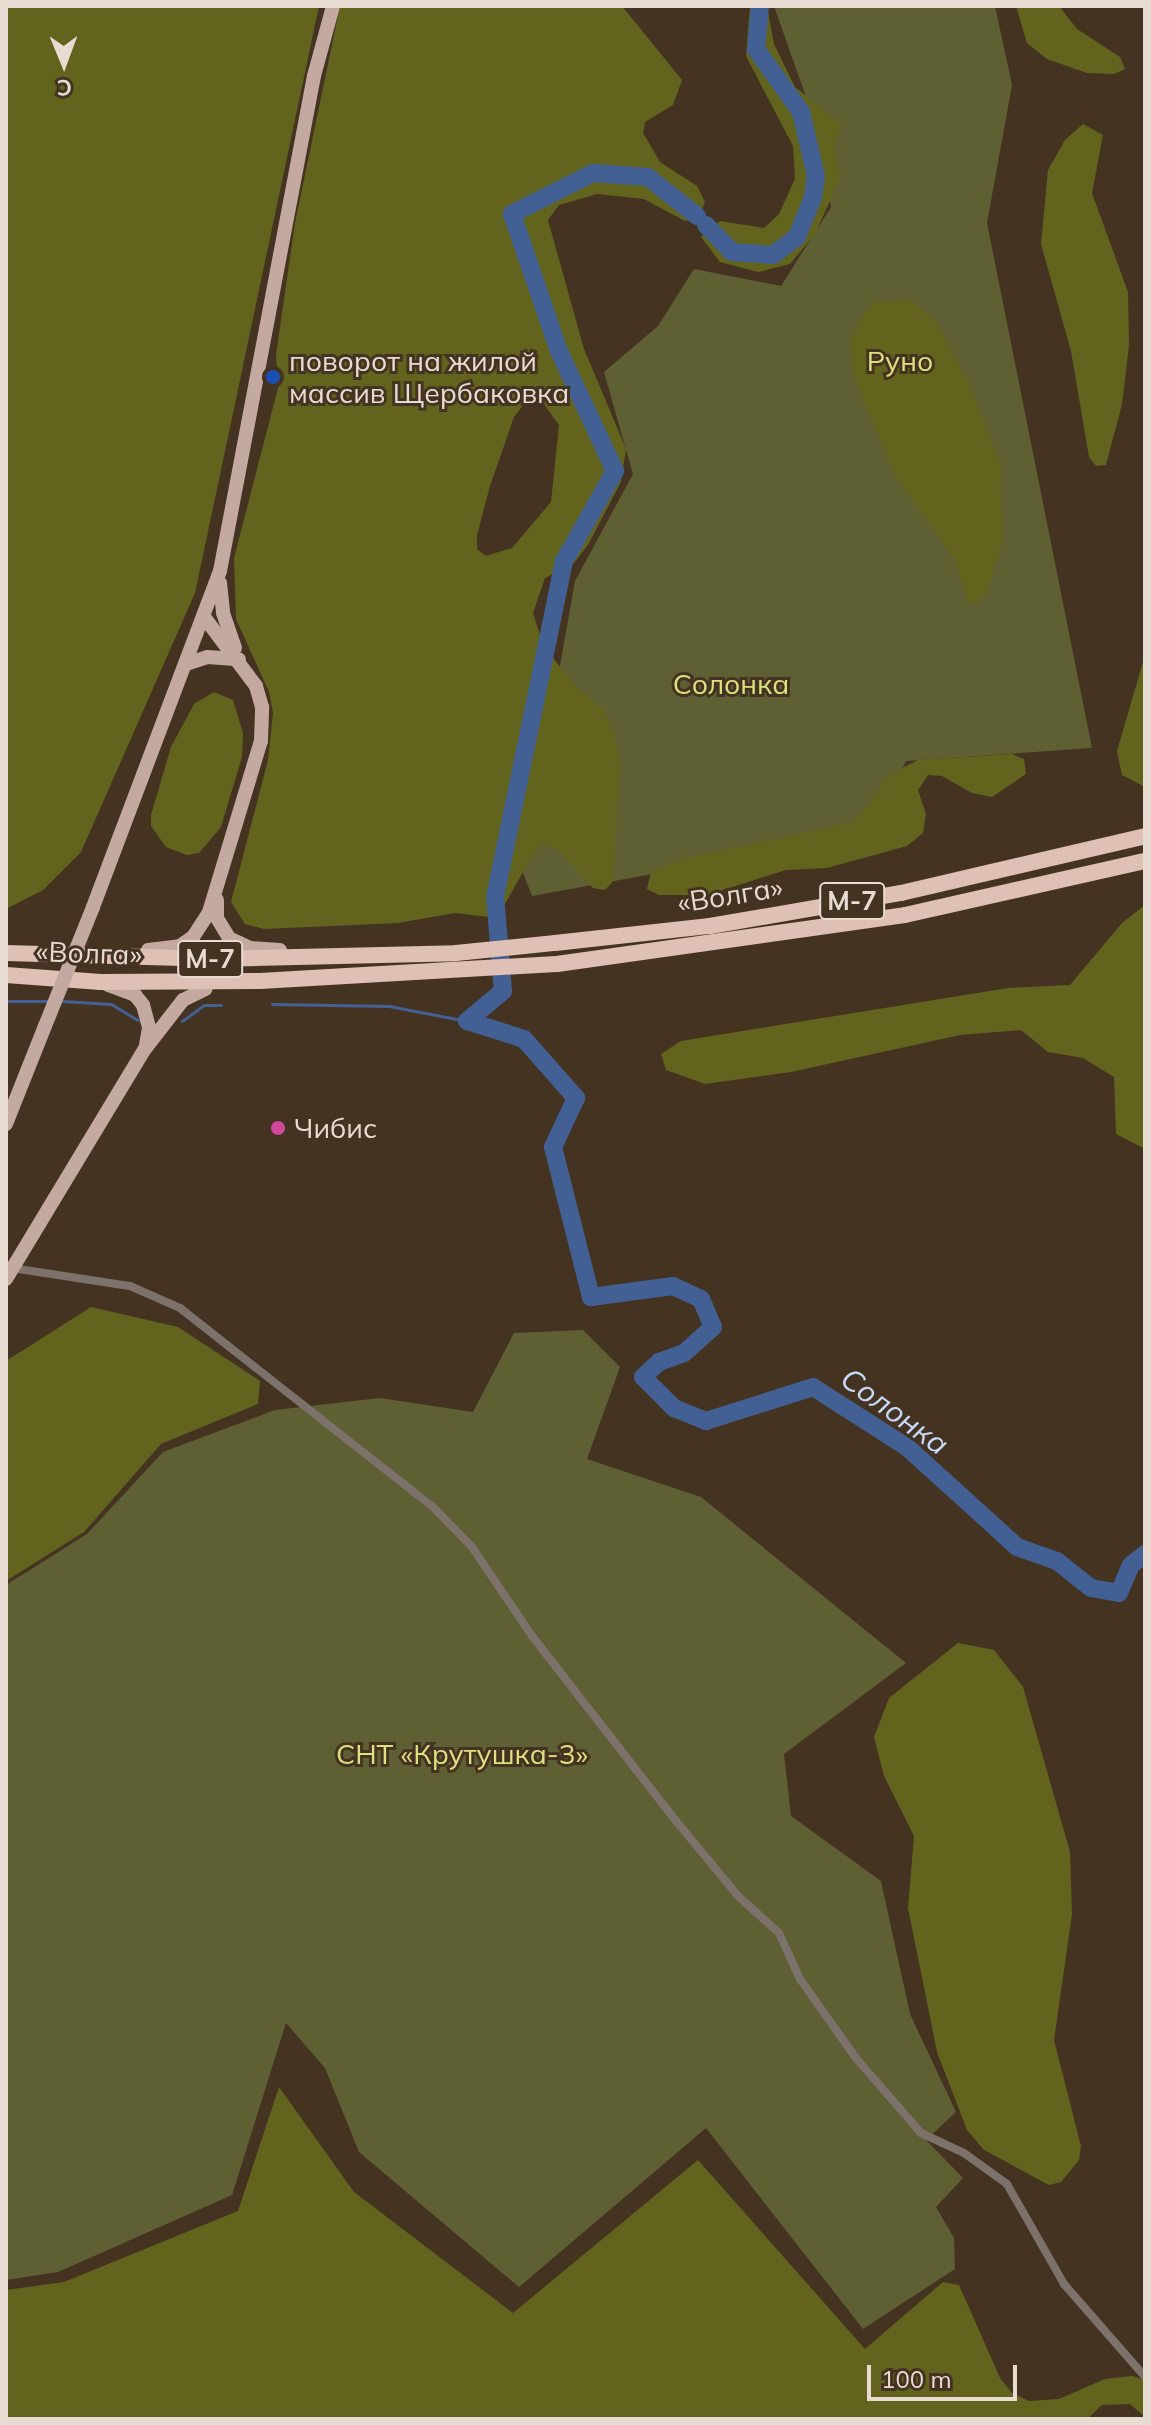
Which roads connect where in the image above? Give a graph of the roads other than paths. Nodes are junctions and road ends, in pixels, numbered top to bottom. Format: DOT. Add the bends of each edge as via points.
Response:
graph roads {
  1 [pos="333,6"];
  2 [pos="220,571"];
  3 [pos="204,617"];
  4 [pos="239,659"];
  5 [pos="189,663"];
  6 [pos="1145,836"];
  7 [pos="1145,861"];
  8 [pos="217,896"];
  9 [pos="6,953"];
  10 [pos="316,955"];
  11 [pos="103,957"];
  12 [pos="6,975"];
  13 [pos="260,981"];
  14 [pos="109,984"];
  15 [pos="206,989"];
  16 [pos="145,1049"];
  17 [pos="6,1124"];
  18 [pos="9,1274"];
  19 [pos="1145,2377"];
  1 -- 2 [label="main road" via="314,76"];
  2 -- 3 [label="main road"];
  2 -- 4 [label="main road" via="223,613"];
  3 -- 4 [label="main road"];
  3 -- 5 [label="main road"];
  4 -- 5 [label="main road" via="207,657"];
  4 -- 8 [label="main road" via="261,697 262,727"];
  5 -- 17 [label="main road, bridge"];
  6 -- 10 [label="highway, «Волга» / М-7" via="901,893 710,926 456,953"];
  7 -- 13 [label="highway, «Волга» / М-7" via="905,915 557,964"];
  8 -- 10 [label="main road" via="217,918 233,941"];
  8 -- 11 [label="main road" via="199,929 180,946"];
  9 -- 11 [label="highway, «Волга» / М-7"];
  10 -- 11 [label="highway, «Волга» / М-7"];
  12 -- 14 [label="highway, «Волга» / М-7"];
  13 -- 14 [label="highway, «Волга» / М-7"];
  13 -- 15 [label="main road"];
  14 -- 15 [label="main road"];
  14 -- 16 [label="main road" via="135,995 146,1011"];
  15 -- 16 [label="main road" via="183,1000"];
  16 -- 18 [label="main road"];
  18 -- 19 [label="street" via="130,1286 180,1308 432,1506 472,1547 532,1636 677,1822 738,1896 779,1933 800,1979 856,2058 921,2133 977,2161 1007,2184 1064,2284"];
}
